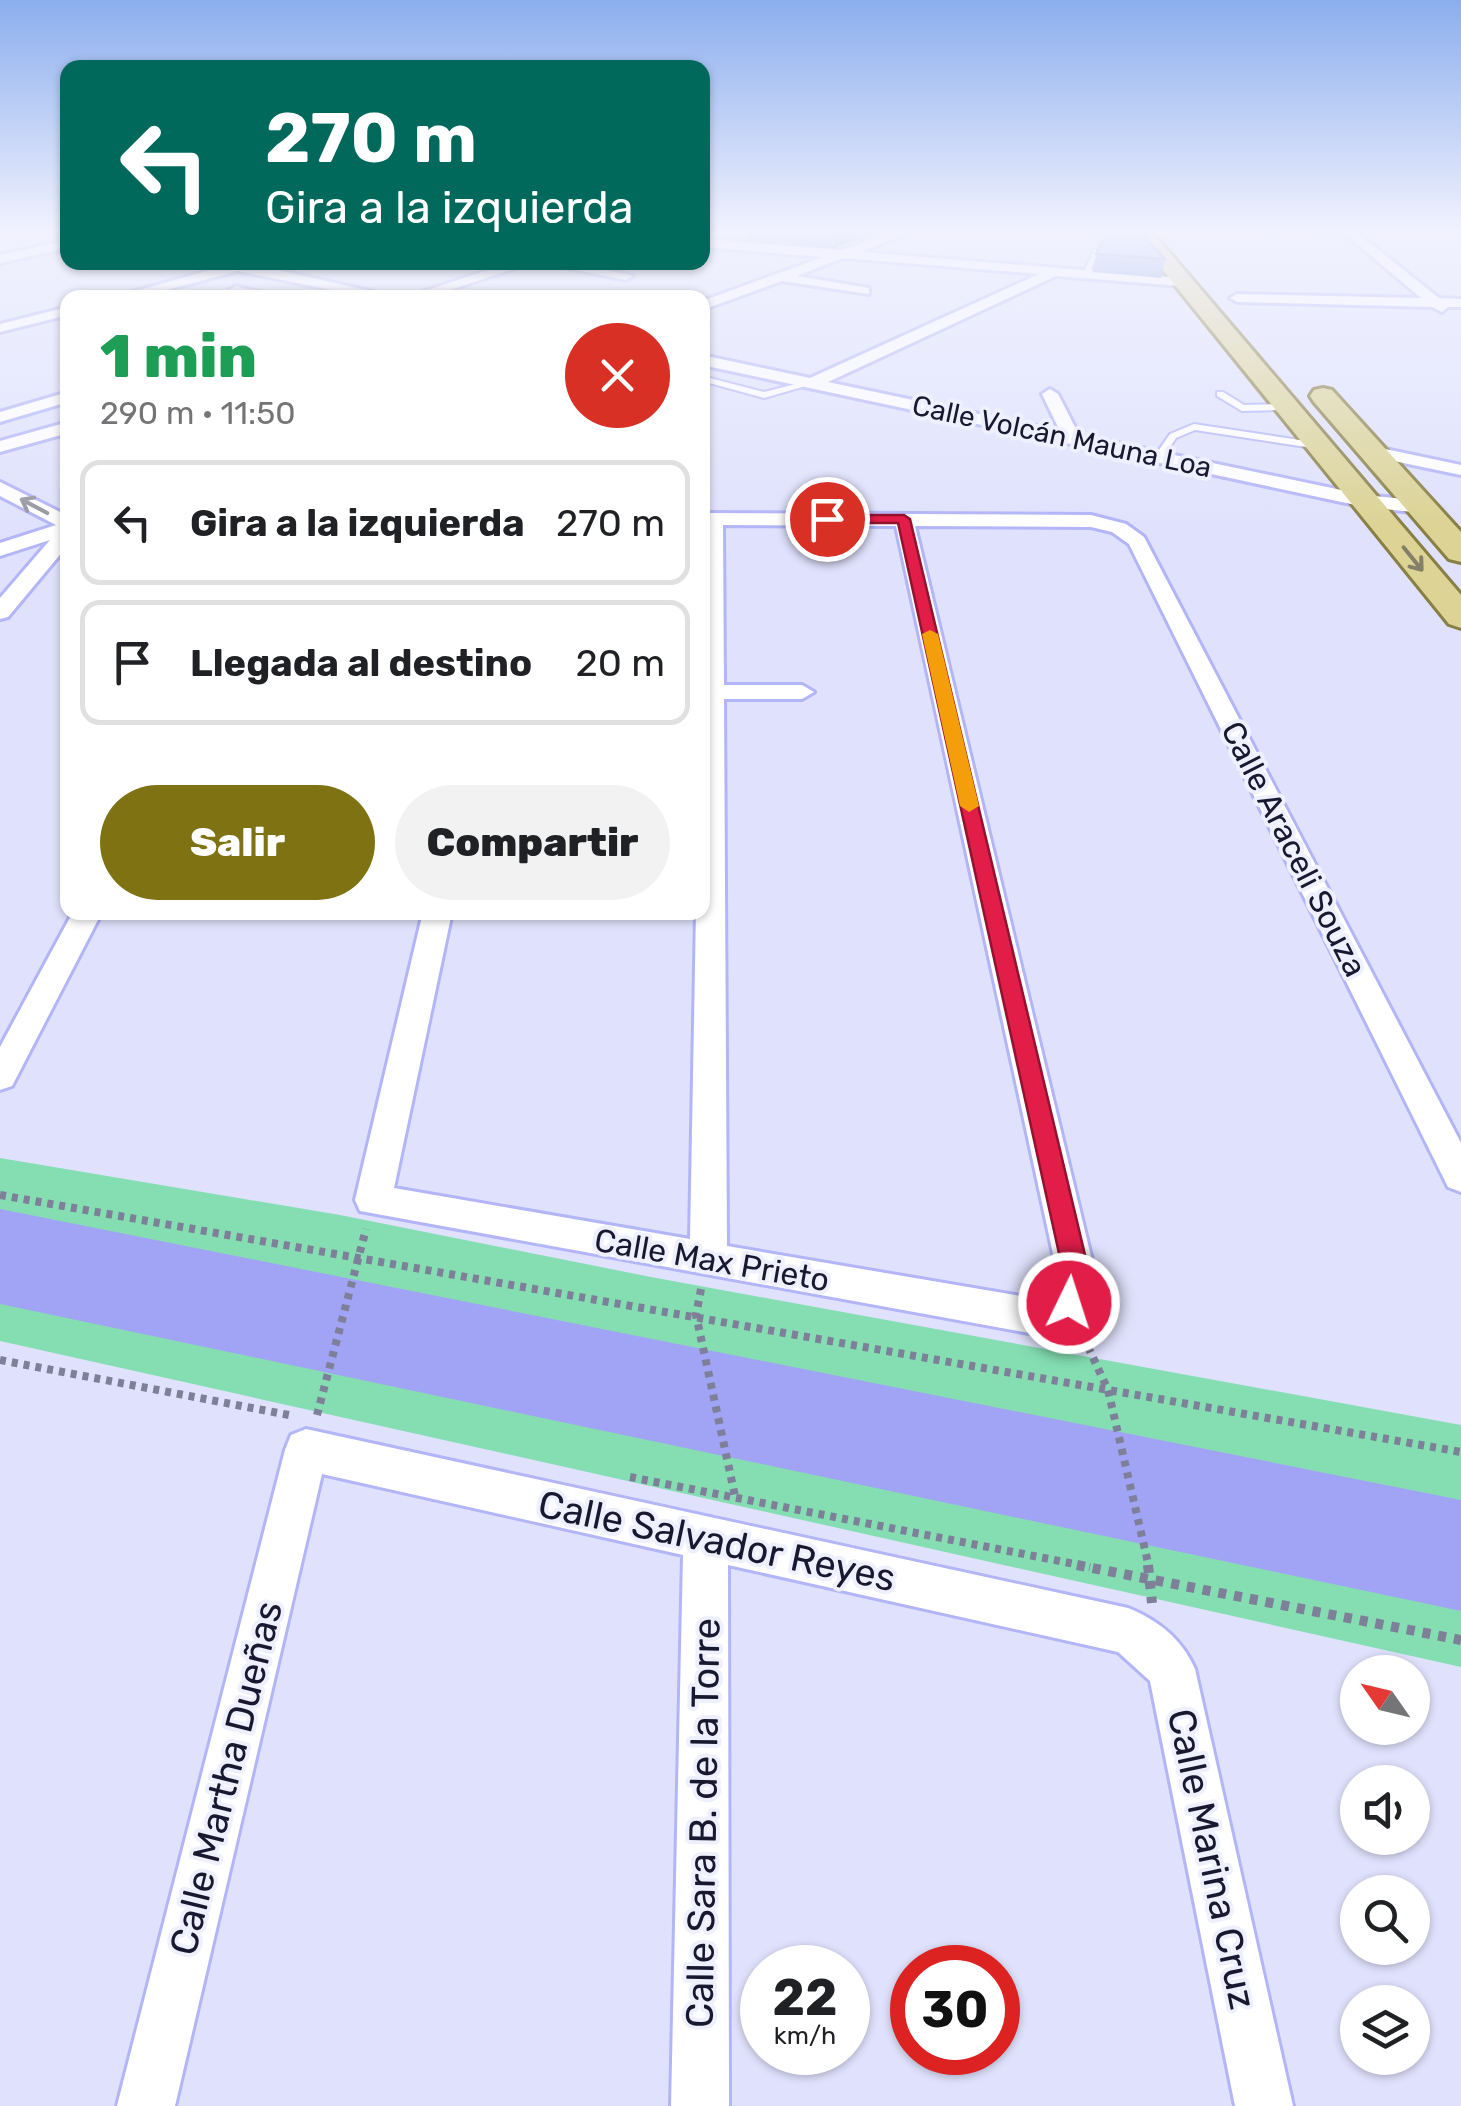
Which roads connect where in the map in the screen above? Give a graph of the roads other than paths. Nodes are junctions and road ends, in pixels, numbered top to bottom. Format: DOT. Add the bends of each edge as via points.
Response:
graph roads {
  1 [pos="927,330"];
  2 [pos="1222,330"];
  3 [pos="710,362"];
  4 [pos="710,380"];
  5 [pos="1310,382"];
  6 [pos="812,383"];
  7 [pos="1050,394"];
  8 [pos="1220,394"];
  9 [pos="60,400"];
  10 [pos="1286,407"];
  11 [pos="0,417"];
  12 [pos="60,429"];
  13 [pos="1072,438"];
  14 [pos="1319,446"];
  15 [pos="0,447"];
  16 [pos="1372,451"];
  17 [pos="1159,457"];
  18 [pos="1461,470"];
  19 [pos="0,488"];
  20 [pos="1365,500"];
  21 [pos="1422,506"];
  22 [pos="710,519"];
  23 [pos="904,519"];
  24 [pos="60,523"];
  25 [pos="60,531"];
  26 [pos="60,538"];
  27 [pos="0,550"];
  28 [pos="1461,552"];
  29 [pos="710,606"];
  30 [pos="0,612"];
  31 [pos="1461,617"];
  32 [pos="712,692"];
  33 [pos="802,692"];
  34 [pos="84,920"];
  35 [pos="436,920"];
  36 [pos="0,1078"];
  37 [pos="1461,1176"];
  38 [pos="708,1259"];
  39 [pos="321,1437"];
  40 [pos="706,1540"];
  41 [pos="1128,1631"];
  42 [pos="146,2106"];
  43 [pos="700,2106"];
  44 [pos="1264,2106"];
  1 -- 6 [label="street"];
  2 -- 10 [label="main road"];
  3 -- 6 [label="street, Calle Volcán Mauna Loa"];
  4 -- 6 [label="lane" via="764,395"];
  5 -- 16 [label="main road"];
  6 -- 13 [label="street, Calle Volcán Mauna Loa"];
  7 -- 13 [label="street"];
  8 -- 10 [label="lane" via="1242,408"];
  9 -- 11 [label="street"];
  10 -- 14 [label="main road"];
  12 -- 15 [label="street"];
  13 -- 17 [label="street, Calle Volcán Mauna Loa"];
  14 -- 17 [label="lane" via="1194,427 1173,436"];
  14 -- 20 [label="main road"];
  16 -- 18 [label="street"];
  16 -- 21 [label="main road"];
  17 -- 20 [label="street, Calle Volcán Mauna Loa"];
  24 -- 19 [label="street, one-way"];
  20 -- 21 [label="street, Calle Volcán Mauna Loa"];
  20 -- 31 [label="main road, one-way"];
  21 -- 28 [label="main road"];
  22 -- 23 [label="street"];
  23 -- 37 [label="street, Calle Araceli Souza" via="1092,522 1120,528 1137,541"];
  23 -- 38 [label="street, Calle Max Prieto" via="1077,1276 1060,1311"];
  25 -- 27 [label="street"];
  26 -- 30 [label="street"];
  29 -- 32 [label="street"];
  32 -- 33 [label="street"];
  32 -- 38 [label="street"];
  34 -- 36 [label="street"];
  35 -- 38 [label="street, Calle Max Prieto" via="373,1200"];
  39 -- 40 [label="street, Calle Salvador Reyes"];
  39 -- 42 [label="street, Calle Martha Dueñas"];
  40 -- 41 [label="street, Calle Salvador Reyes"];
  40 -- 43 [label="street, Calle Sara B. de la Torre"];
  41 -- 44 [label="street, Calle Marina Cruz" via="1171,1669"];
}
